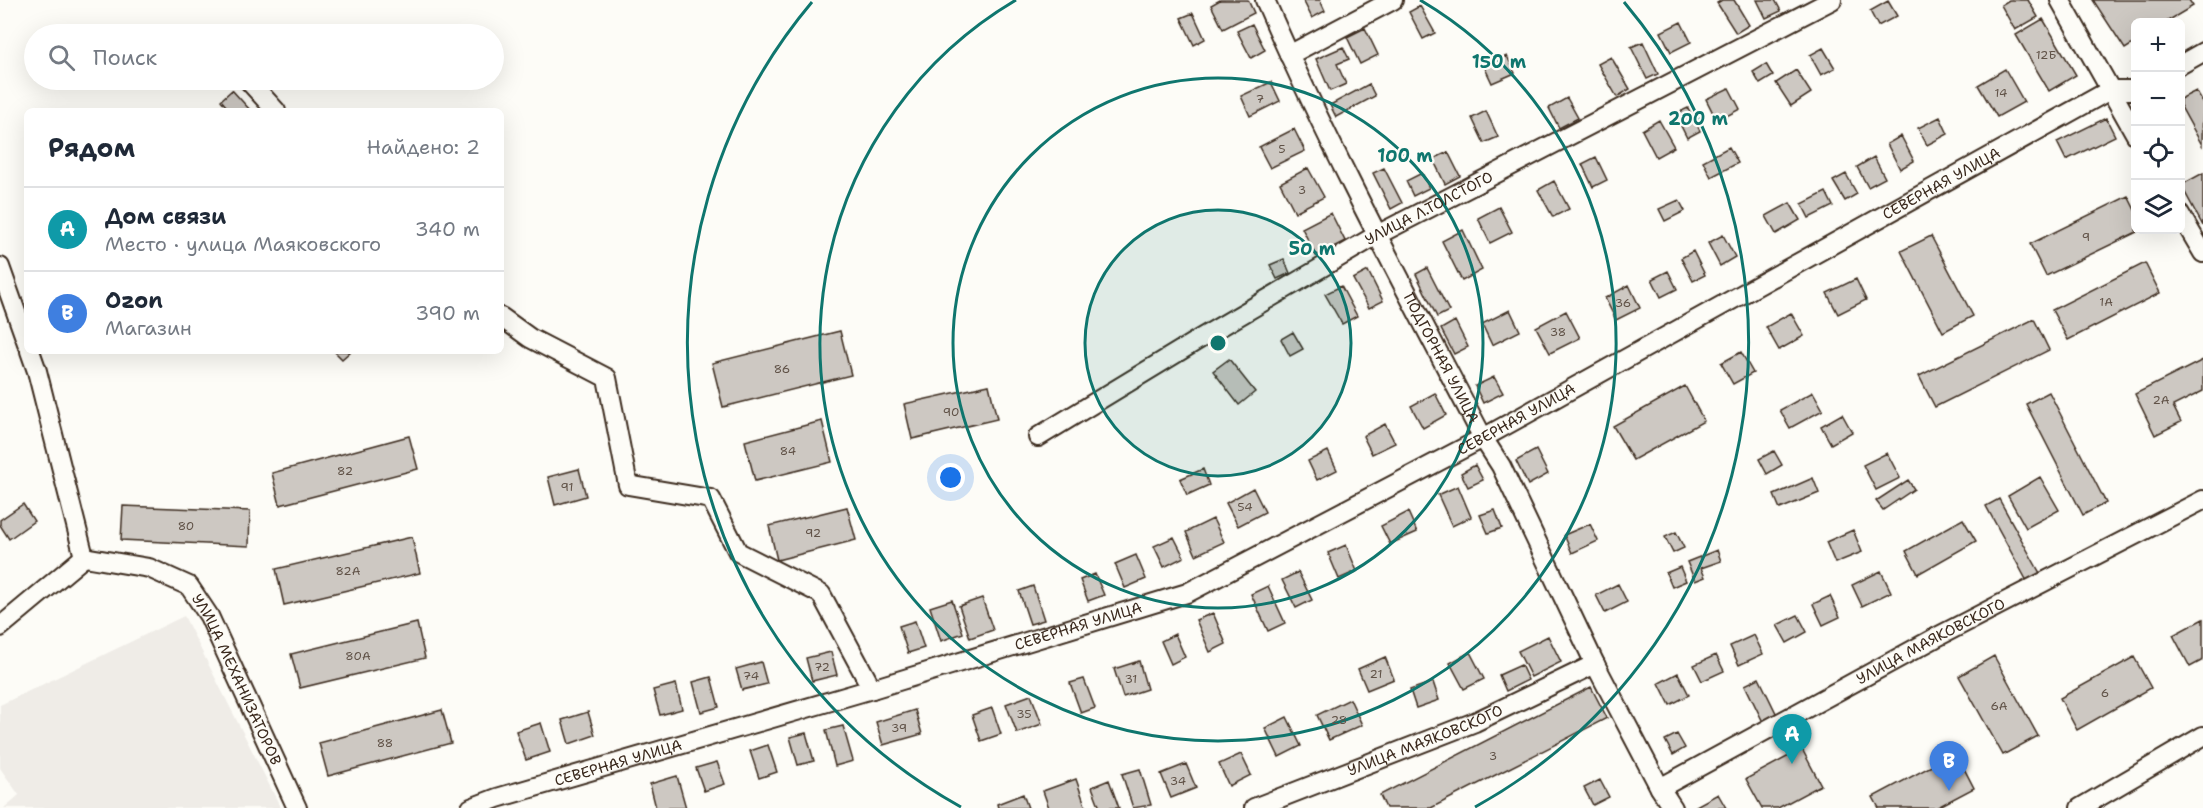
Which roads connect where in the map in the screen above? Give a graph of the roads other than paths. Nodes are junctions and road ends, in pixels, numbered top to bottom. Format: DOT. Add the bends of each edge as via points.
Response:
graph roads {
  1 [pos="1265,0"];
  2 [pos="1393,0"];
  3 [pos="1832,0"];
  4 [pos="2060,0"];
  5 [pos="2203,52"];
  6 [pos="1289,55"];
  7 [pos="2185,63"];
  8 [pos="257,90"];
  9 [pos="2110,90"];
  10 [pos="2131,90"];
  11 [pos="273,108"];
  12 [pos="2131,126"];
  13 [pos="2185,221"];
  14 [pos="1377,236"];
  15 [pos="2203,253"];
  16 [pos="0,267"];
  17 [pos="504,319"];
  18 [pos="24,335"];
  19 [pos="31,354"];
  20 [pos="1038,437"];
  21 [pos="1483,438"];
  22 [pos="2203,500"];
  23 [pos="84,557"];
  24 [pos="0,627"];
  25 [pos="1595,664"];
  26 [pos="872,689"];
  27 [pos="2203,736"];
  28 [pos="1660,788"];
  29 [pos="297,808"];
  30 [pos="471,808"];
  31 [pos="1254,808"];
  32 [pos="1673,808"];
  33 [pos="2080,808"];
  1 -- 6 [label="street, ПОДГОРНАЯ УЛИЦА"];
  2 -- 6 [label="street"];
  3 -- 14 [label="street, УЛИЦА Л.ТОЛСТОГО"];
  4 -- 9 [label="street"];
  5 -- 7 [label="street"];
  6 -- 14 [label="street, ПОДГОРНАЯ УЛИЦА"];
  8 -- 11 [label="street"];
  9 -- 10 [label="street, СЕВЕРНАЯ УЛИЦА"];
  9 -- 12 [label="street"];
  9 -- 21 [label="street, СЕВЕРНАЯ УЛИЦА"];
  13 -- 15 [label="street"];
  14 -- 20 [label="street, УЛИЦА Л.ТОЛСТОГО"];
  14 -- 21 [label="street, ПОДГОРНАЯ УЛИЦА"];
  16 -- 18 [label="street"];
  17 -- 26 [label="street" via="530,338 607,378 628,485 711,499 738,552 821,594"];
  19 -- 23 [label="street"];
  21 -- 25 [label="street, ПОДГОРНАЯ УЛИЦА" via="1502,466"];
  21 -- 26 [label="street, СЕВЕРНАЯ УЛИЦА" via="1187,593"];
  22 -- 28 [label="street, УЛИЦА МАЯКОВСКОГО" via="1935,638"];
  23 -- 24 [label="street"];
  23 -- 29 [label="street, УЛИЦА МЕХАНИЗАТОРОВ" via="149,568 189,586 209,616"];
  25 -- 28 [label="street, ПОДГОРНАЯ УЛИЦА"];
  25 -- 31 [label="street, УЛИЦА МАЯКОВСКОГО" via="1475,722"];
  26 -- 30 [label="street, СЕВЕРНАЯ УЛИЦА"];
  27 -- 33 [label="street"];
  28 -- 32 [label="street, ПОДГОРНАЯ УЛИЦА"];
}
